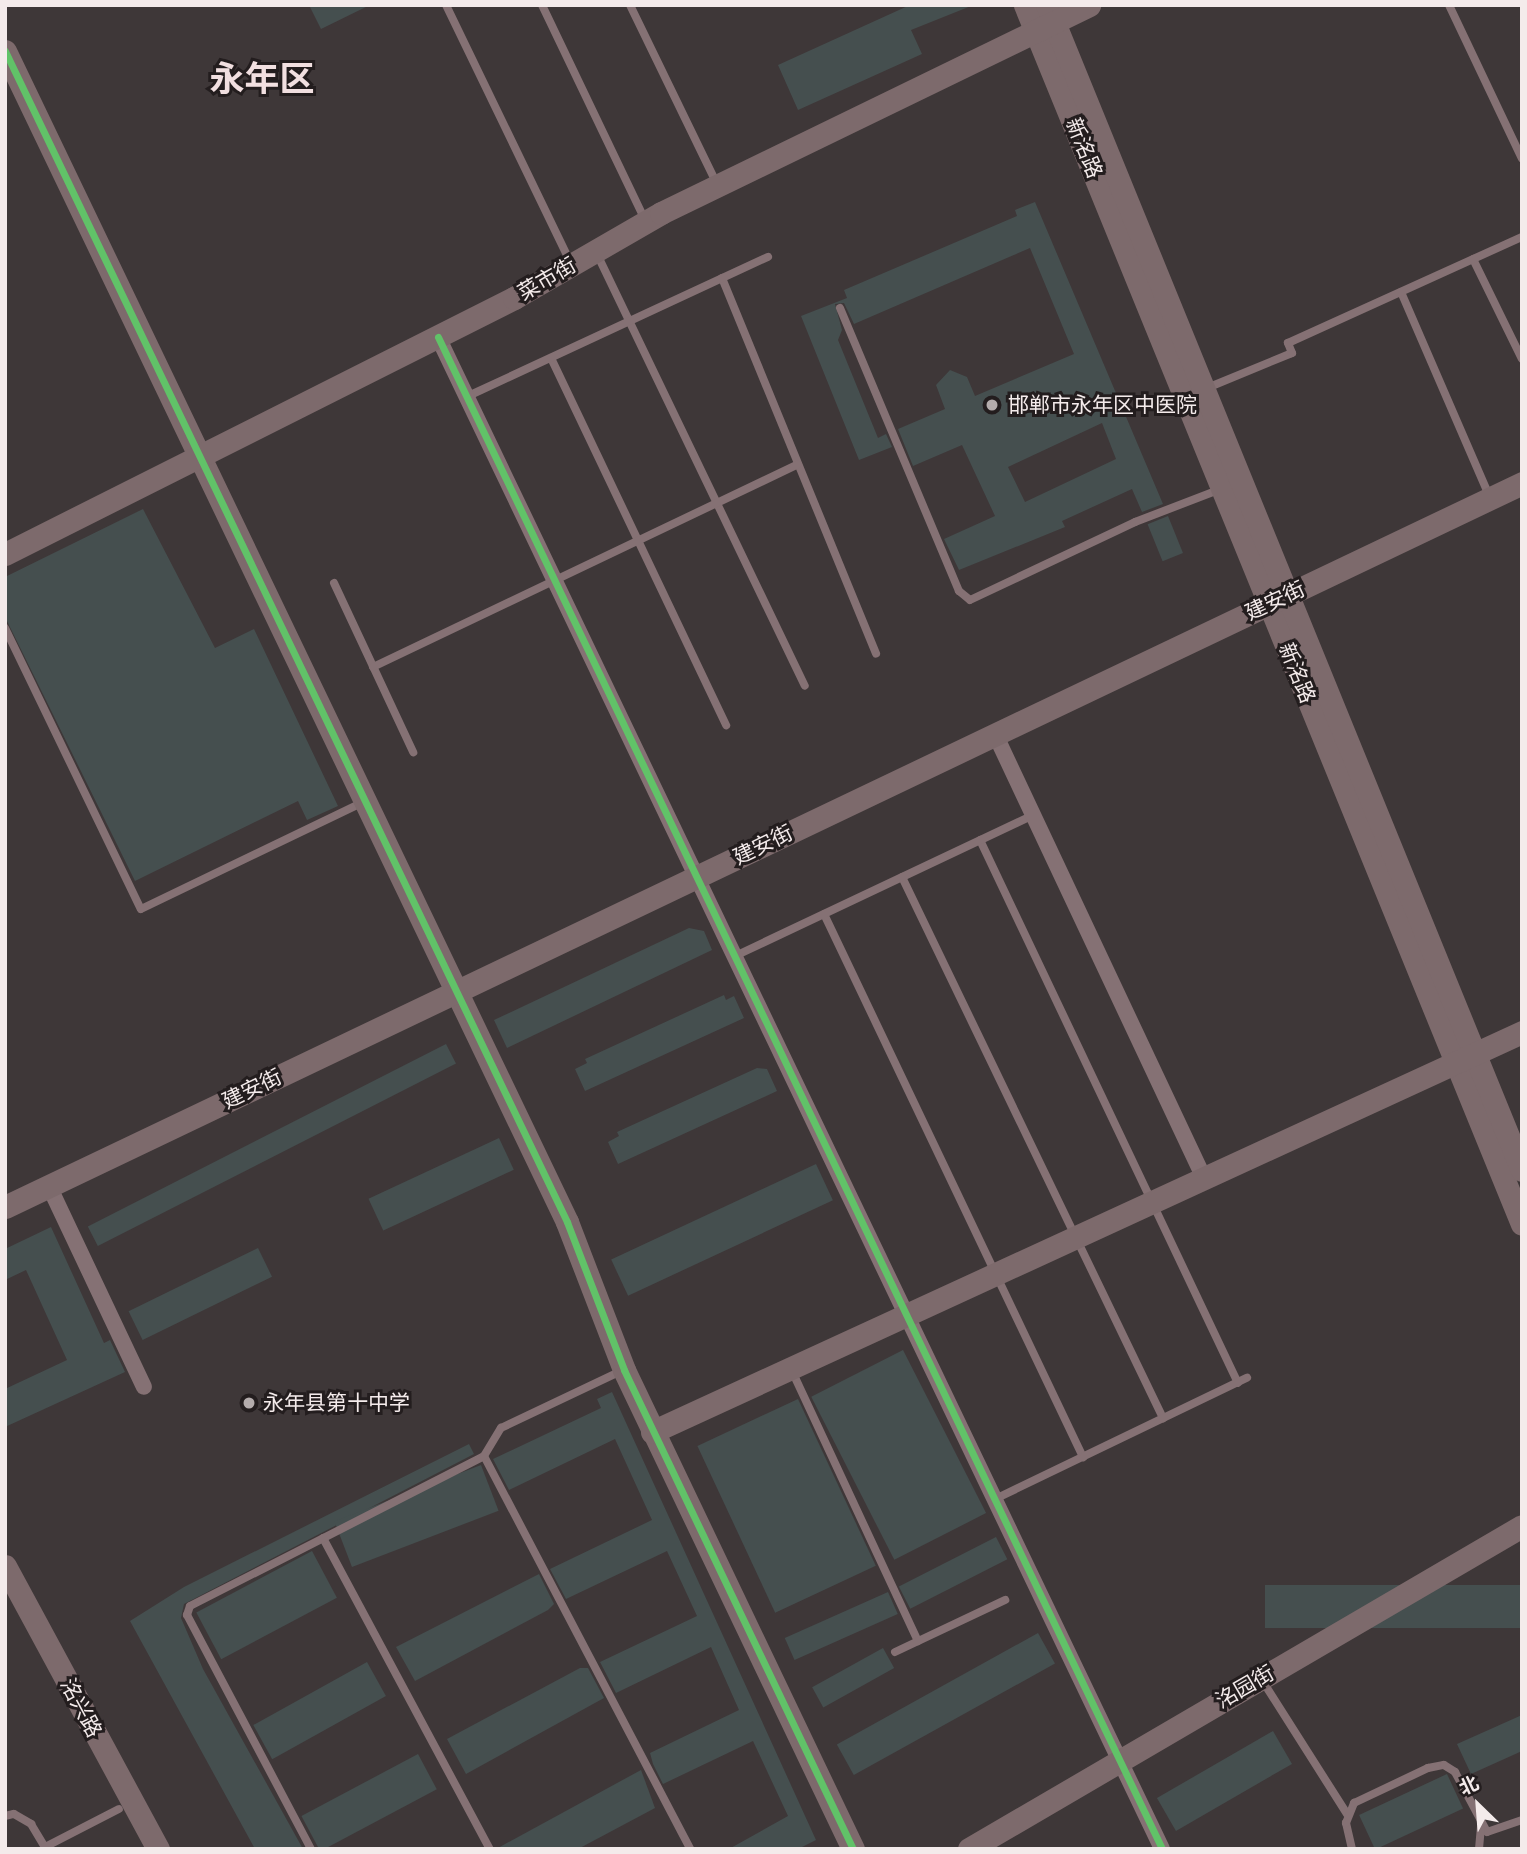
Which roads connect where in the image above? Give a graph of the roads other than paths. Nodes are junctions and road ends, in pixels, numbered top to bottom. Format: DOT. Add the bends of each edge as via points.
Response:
graph roads {
  1 [pos="446,5"];
  2 [pos="542,5"];
  3 [pos="630,5"];
  4 [pos="1025,5"];
  5 [pos="1089,5"];
  6 [pos="1450,5"];
  7 [pos="1046,19"];
  8 [pos="5,51"];
  9 [pos="1522,159"];
  10 [pos="718,186"];
  11 [pos="646,222"];
  12 [pos="1522,237"];
  13 [pos="595,251"];
  14 [pos="768,257"];
  15 [pos="1473,259"];
  16 [pos="572,265"];
  17 [pos="722,278"];
  18 [pos="1401,292"];
  19 [pos="840,308"];
  20 [pos="629,321"];
  21 [pos="438,337"];
  22 [pos="551,358"];
  23 [pos="1522,359"];
  24 [pos="1204,389"];
  25 [pos="466,397"];
  26 [pos="200,457"];
  27 [pos="797,465"];
  28 [pos="1522,483"];
  29 [pos="1222,488"];
  30 [pos="1490,498"];
  31 [pos="717,503"];
  32 [pos="638,541"];
  33 [pos="5,554"];
  34 [pos="554,581"];
  35 [pos="334,583"];
  36 [pos="1278,599"];
  37 [pos="5,628"];
  38 [pos="876,654"];
  39 [pos="373,667"];
  40 [pos="805,686"];
  41 [pos="726,725"];
  42 [pos="995,734"];
  43 [pos="413,752"];
  44 [pos="363,802"];
  45 [pos="1033,815"];
  46 [pos="980,840"];
  47 [pos="695,877"];
  48 [pos="902,877"];
  49 [pos="824,914"];
  50 [pos="733,957"];
  51 [pos="455,992"];
  52 [pos="1522,1032"];
  53 [pos="1465,1058"];
  54 [pos="1522,1170"];
  55 [pos="1204,1178"];
  56 [pos="49,1186"];
  57 [pos="1152,1202"];
  58 [pos="5,1207"];
  59 [pos="1522,1224"];
  60 [pos="1075,1237"];
  61 [pos="995,1274"];
  62 [pos="905,1316"];
  63 [pos="790,1368"];
  64 [pos="624,1370"];
  65 [pos="1247,1378"];
  66 [pos="1238,1383"];
  67 [pos="144,1387"];
  68 [pos="1163,1418"];
  69 [pos="652,1432"];
  70 [pos="484,1456"];
  71 [pos="1083,1457"];
  72 [pos="993,1500"];
  73 [pos="1522,1526"];
  74 [pos="323,1538"];
  75 [pos="5,1566"];
  76 [pos="5,1598"];
  77 [pos="1004,1600"];
  78 [pos="918,1641"];
  79 [pos="895,1652"];
  80 [pos="1260,1678"];
  81 [pos="1119,1760"];
  82 [pos="119,1809"];
  83 [pos="1347,1814"];
  84 [pos="5,1816"];
  85 [pos="1522,1820"];
  86 [pos="1481,1826"];
  87 [pos="46,1848"];
  88 [pos="140,1849"];
  89 [pos="158,1849"];
  90 [pos="311,1849"];
  91 [pos="490,1849"];
  92 [pos="690,1849"];
  93 [pos="853,1849"];
  94 [pos="969,1849"];
  95 [pos="1162,1849"];
  96 [pos="1352,1849"];
  97 [pos="1479,1849"];
  1 -- 16 [label="lane"];
  2 -- 11 [label="lane"];
  3 -- 10 [label="lane"];
  4 -- 7 [label="street, 新洺路"];
  5 -- 7 [label="street, 菜市街"];
  6 -- 9 [label="lane"];
  7 -- 10 [label="street, 菜市街"];
  7 -- 24 [label="street, 新洺路"];
  7 -- 29 [label="street, 新洺路"];
  8 -- 26 [label="street"];
  10 -- 11 [label="street, 菜市街"];
  11 -- 13 [label="street, 菜市街"];
  12 -- 15 [label="lane"];
  13 -- 16 [label="street, 菜市街"];
  13 -- 20 [label="lane"];
  14 -- 17 [label="lane"];
  15 -- 18 [label="lane"];
  15 -- 23 [label="lane"];
  16 -- 21 [label="street, 菜市街"];
  17 -- 20 [label="lane"];
  17 -- 27 [label="lane"];
  18 -- 24 [label="lane" via="1288,343 1292,353"];
  18 -- 30 [label="lane"];
  19 -- 29 [label="lane" via="959,591 970,600 1135,522"];
  20 -- 22 [label="lane"];
  20 -- 31 [label="lane"];
  21 -- 25 [label="street"];
  21 -- 26 [label="street, 菜市街"];
  22 -- 25 [label="lane"];
  22 -- 32 [label="lane"];
  24 -- 36 [label="street, 新洺路"];
  25 -- 34 [label="street"];
  26 -- 33 [label="street, 菜市街"];
  26 -- 44 [label="street"];
  27 -- 31 [label="lane"];
  27 -- 38 [label="lane"];
  28 -- 30 [label="street, 建安街"];
  29 -- 36 [label="street, 新洺路"];
  30 -- 36 [label="street, 建安街"];
  31 -- 32 [label="lane"];
  31 -- 40 [label="lane"];
  32 -- 34 [label="lane"];
  32 -- 41 [label="lane"];
  34 -- 39 [label="lane"];
  34 -- 47 [label="street"];
  35 -- 39 [label="lane"];
  36 -- 42 [label="street, 建安街"];
  36 -- 53 [label="street, 新洺路"];
  37 -- 44 [label="lane" via="141,909"];
  39 -- 43 [label="lane"];
  42 -- 45 [label="street"];
  42 -- 47 [label="street, 建安街"];
  44 -- 51 [label="street"];
  45 -- 46 [label="lane"];
  45 -- 55 [label="street"];
  46 -- 48 [label="lane"];
  46 -- 57 [label="lane"];
  47 -- 50 [label="street"];
  47 -- 51 [label="street, 建安街"];
  48 -- 49 [label="lane"];
  48 -- 60 [label="lane"];
  49 -- 50 [label="lane"];
  49 -- 61 [label="lane"];
  50 -- 62 [label="street"];
  51 -- 56 [label="street, 建安街"];
  51 -- 64 [label="street" via="567,1222"];
  52 -- 53 [label="street"];
  53 -- 54 [label="street, 新洺路"];
  53 -- 55 [label="street"];
  53 -- 59 [label="street, 新洺路"];
  55 -- 57 [label="street"];
  56 -- 58 [label="street, 建安街"];
  56 -- 67 [label="street"];
  57 -- 60 [label="street"];
  57 -- 66 [label="lane"];
  60 -- 61 [label="street"];
  60 -- 68 [label="lane"];
  61 -- 62 [label="street"];
  61 -- 71 [label="lane"];
  62 -- 63 [label="street"];
  62 -- 72 [label="street"];
  63 -- 69 [label="street"];
  63 -- 78 [label="lane"];
  64 -- 69 [label="street"];
  64 -- 70 [label="lane" via="501,1428"];
  65 -- 66 [label="lane"];
  66 -- 68 [label="lane"];
  68 -- 71 [label="lane"];
  69 -- 93 [label="street"];
  70 -- 74 [label="lane"];
  70 -- 92 [label="lane"];
  71 -- 72 [label="lane"];
  72 -- 81 [label="street"];
  73 -- 80 [label="street, 洺园街"];
  74 -- 90 [label="lane" via="190,1606 187,1615"];
  74 -- 91 [label="lane"];
  75 -- 89 [label="street, 洺兴路"];
  76 -- 82 [label="street, 洺兴路"];
  77 -- 78 [label="lane"];
  78 -- 79 [label="lane"];
  80 -- 81 [label="street, 洺园街"];
  80 -- 83 [label="lane"];
  81 -- 94 [label="street, 洺园街"];
  81 -- 95 [label="street"];
  82 -- 87 [label="lane"];
  82 -- 88 [label="street, 洺兴路"];
  83 -- 86 [label="lane" via="1359,1799 1444,1765 1455,1772"];
  83 -- 96 [label="lane"];
  84 -- 87 [label="lane" via="23,1818"];
  85 -- 86 [label="lane" via="1495,1832"];
  86 -- 97 [label="lane"];
}
